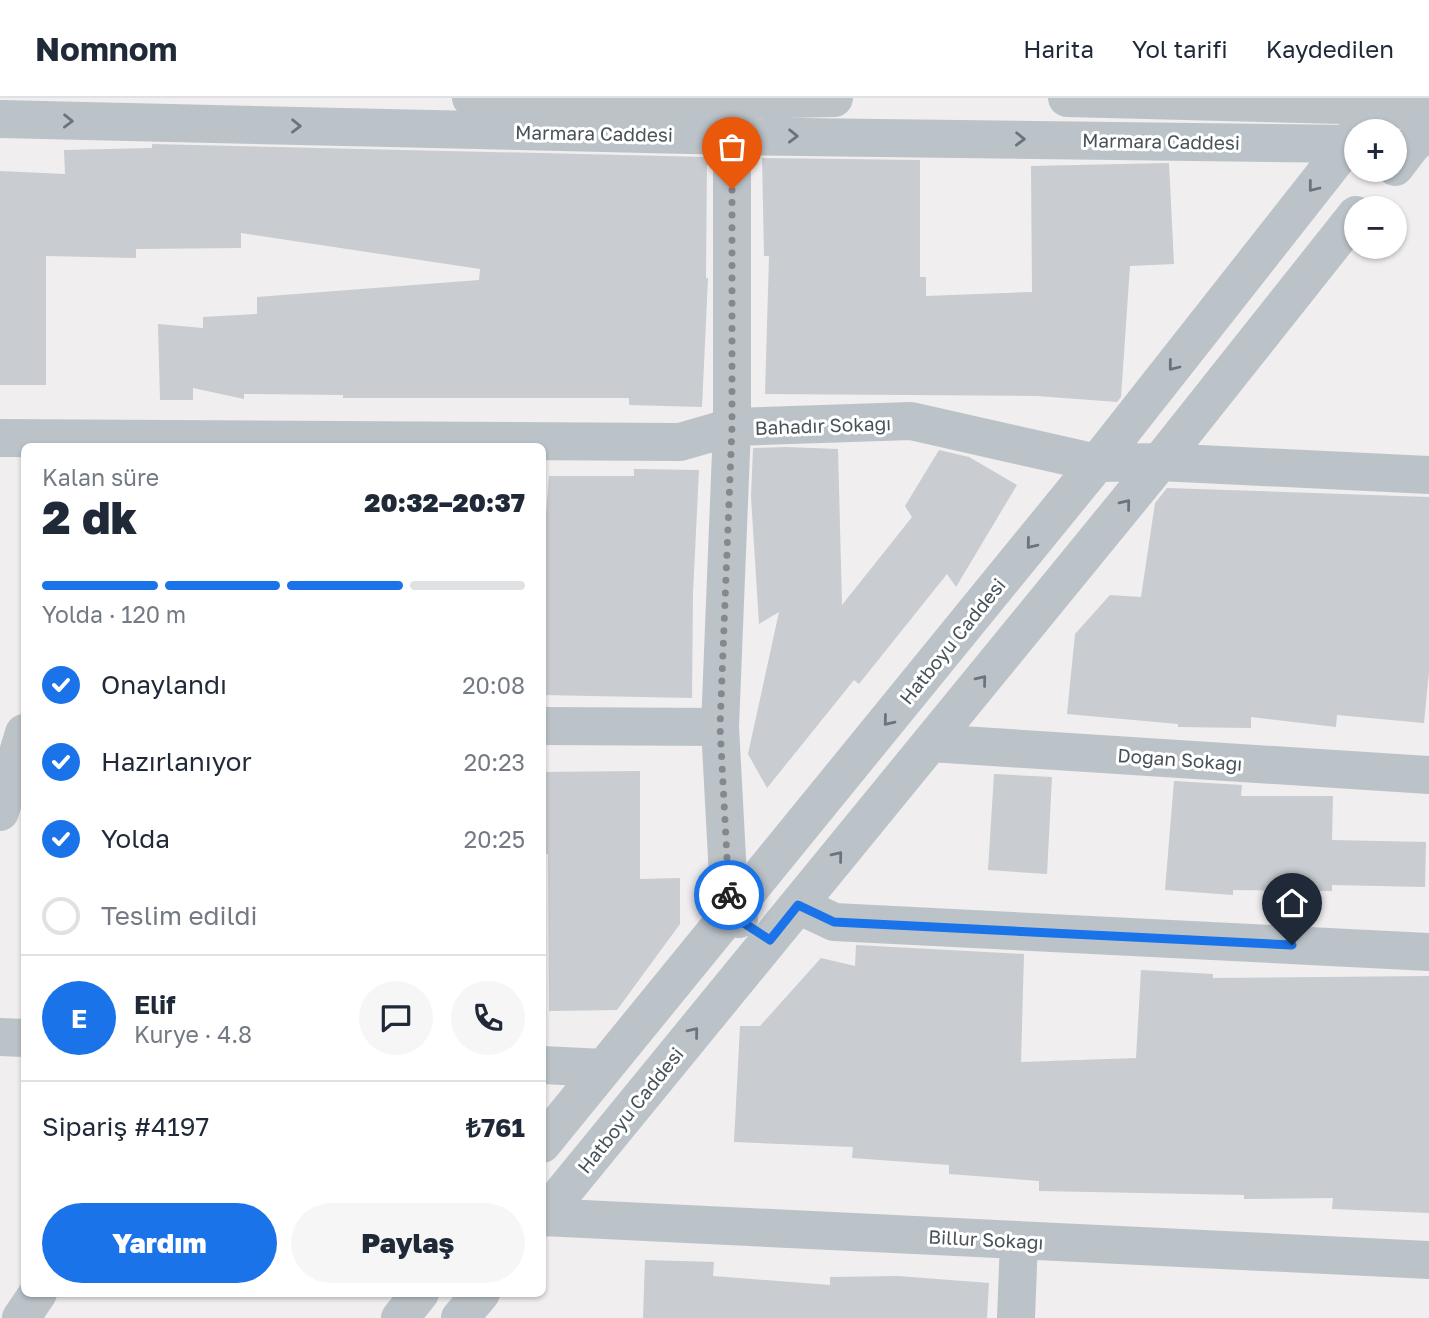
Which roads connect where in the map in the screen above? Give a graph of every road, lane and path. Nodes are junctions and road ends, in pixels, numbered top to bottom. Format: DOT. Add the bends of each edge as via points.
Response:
graph roads {
  1 [pos="471,98"];
  2 [pos="834,98"];
  3 [pos="1066,98"];
  4 [pos="759,99"];
  5 [pos="0,119"];
  6 [pos="1344,124"];
  7 [pos="1344,126"];
  8 [pos="733,136"];
  9 [pos="1411,146"];
  10 [pos="1344,152"];
  11 [pos="1371,196"];
  12 [pos="1344,230"];
  13 [pos="732,427"];
  14 [pos="0,438"];
  15 [pos="1160,462"];
  16 [pos="1097,463"];
  17 [pos="1429,475"];
  18 [pos="21,723"];
  19 [pos="0,725"];
  20 [pos="546,726"];
  21 [pos="720,727"];
  22 [pos="21,743"];
  23 [pos="930,743"];
  24 [pos="1429,775"];
  25 [pos="0,812"];
  26 [pos="798,905"];
  27 [pos="730,914"];
  28 [pos="770,940"];
  29 [pos="1429,952"];
  30 [pos="0,1037"];
  31 [pos="21,1038"];
  32 [pos="546,1065"];
  33 [pos="604,1068"];
  34 [pos="546,1139"];
  35 [pos="546,1213"];
  36 [pos="546,1217"];
  37 [pos="1019,1240"];
  38 [pos="1429,1260"];
  39 [pos="35,1297"];
  40 [pos="418,1297"];
  41 [pos="478,1297"];
  42 [pos="21,1318"];
  43 [pos="400,1318"];
  44 [pos="460,1318"];
  45 [pos="1016,1318"];
  1 -- 4 [label="street, Marmara Caddesi" via="607,103"];
  2 -- 4 [label="street, Marmara Caddesi"];
  3 -- 6 [label="street, Marmara Caddesi"];
  4 -- 8 [label="street"];
  5 -- 8 [label="street, Marmara Caddesi, one-way"];
  8 -- 7 [label="street, Marmara Caddesi, one-way"];
  8 -- 13 [label="street"];
  9 -- 11 [label="street"];
  10 -- 16 [label="street, Hatboyu Caddesi, one-way"];
  12 -- 15 [label="street, Hatboyu Caddesi"];
  13 -- 14 [label="street, Bahadır Sokağı" via="680,442"];
  13 -- 16 [label="street, Bahadır Sokağı" via="911,421"];
  13 -- 21 [label="street"];
  15 -- 16 [label="street, Bahadır Sokağı"];
  15 -- 17 [label="street"];
  23 -- 15 [label="street, Hatboyu Caddesi, one-way"];
  16 -- 27 [label="street, Hatboyu Caddesi, one-way"];
  18 -- 19 [label="street"];
  20 -- 21 [label="street"];
  21 -- 27 [label="street"];
  22 -- 25 [label="street"];
  23 -- 24 [label="street, Doğan Sokağı"];
  26 -- 23 [label="street, Hatboyu Caddesi, one-way"];
  26 -- 28 [label="street, Hatboyu Caddesi"];
  26 -- 29 [label="street" via="834,922"];
  27 -- 28 [label="street"];
  27 -- 33 [label="street, Hatboyu Caddesi"];
  35 -- 28 [label="street, Hatboyu Caddesi, one-way"];
  30 -- 31 [label="street"];
  32 -- 33 [label="street"];
  33 -- 34 [label="street, Hatboyu Caddesi"];
  36 -- 37 [label="street, Billur Sokağı"];
  37 -- 38 [label="street, Billur Sokağı"];
  37 -- 45 [label="street"];
  39 -- 42 [label="street"];
  40 -- 43 [label="street"];
  41 -- 44 [label="street"];
}
